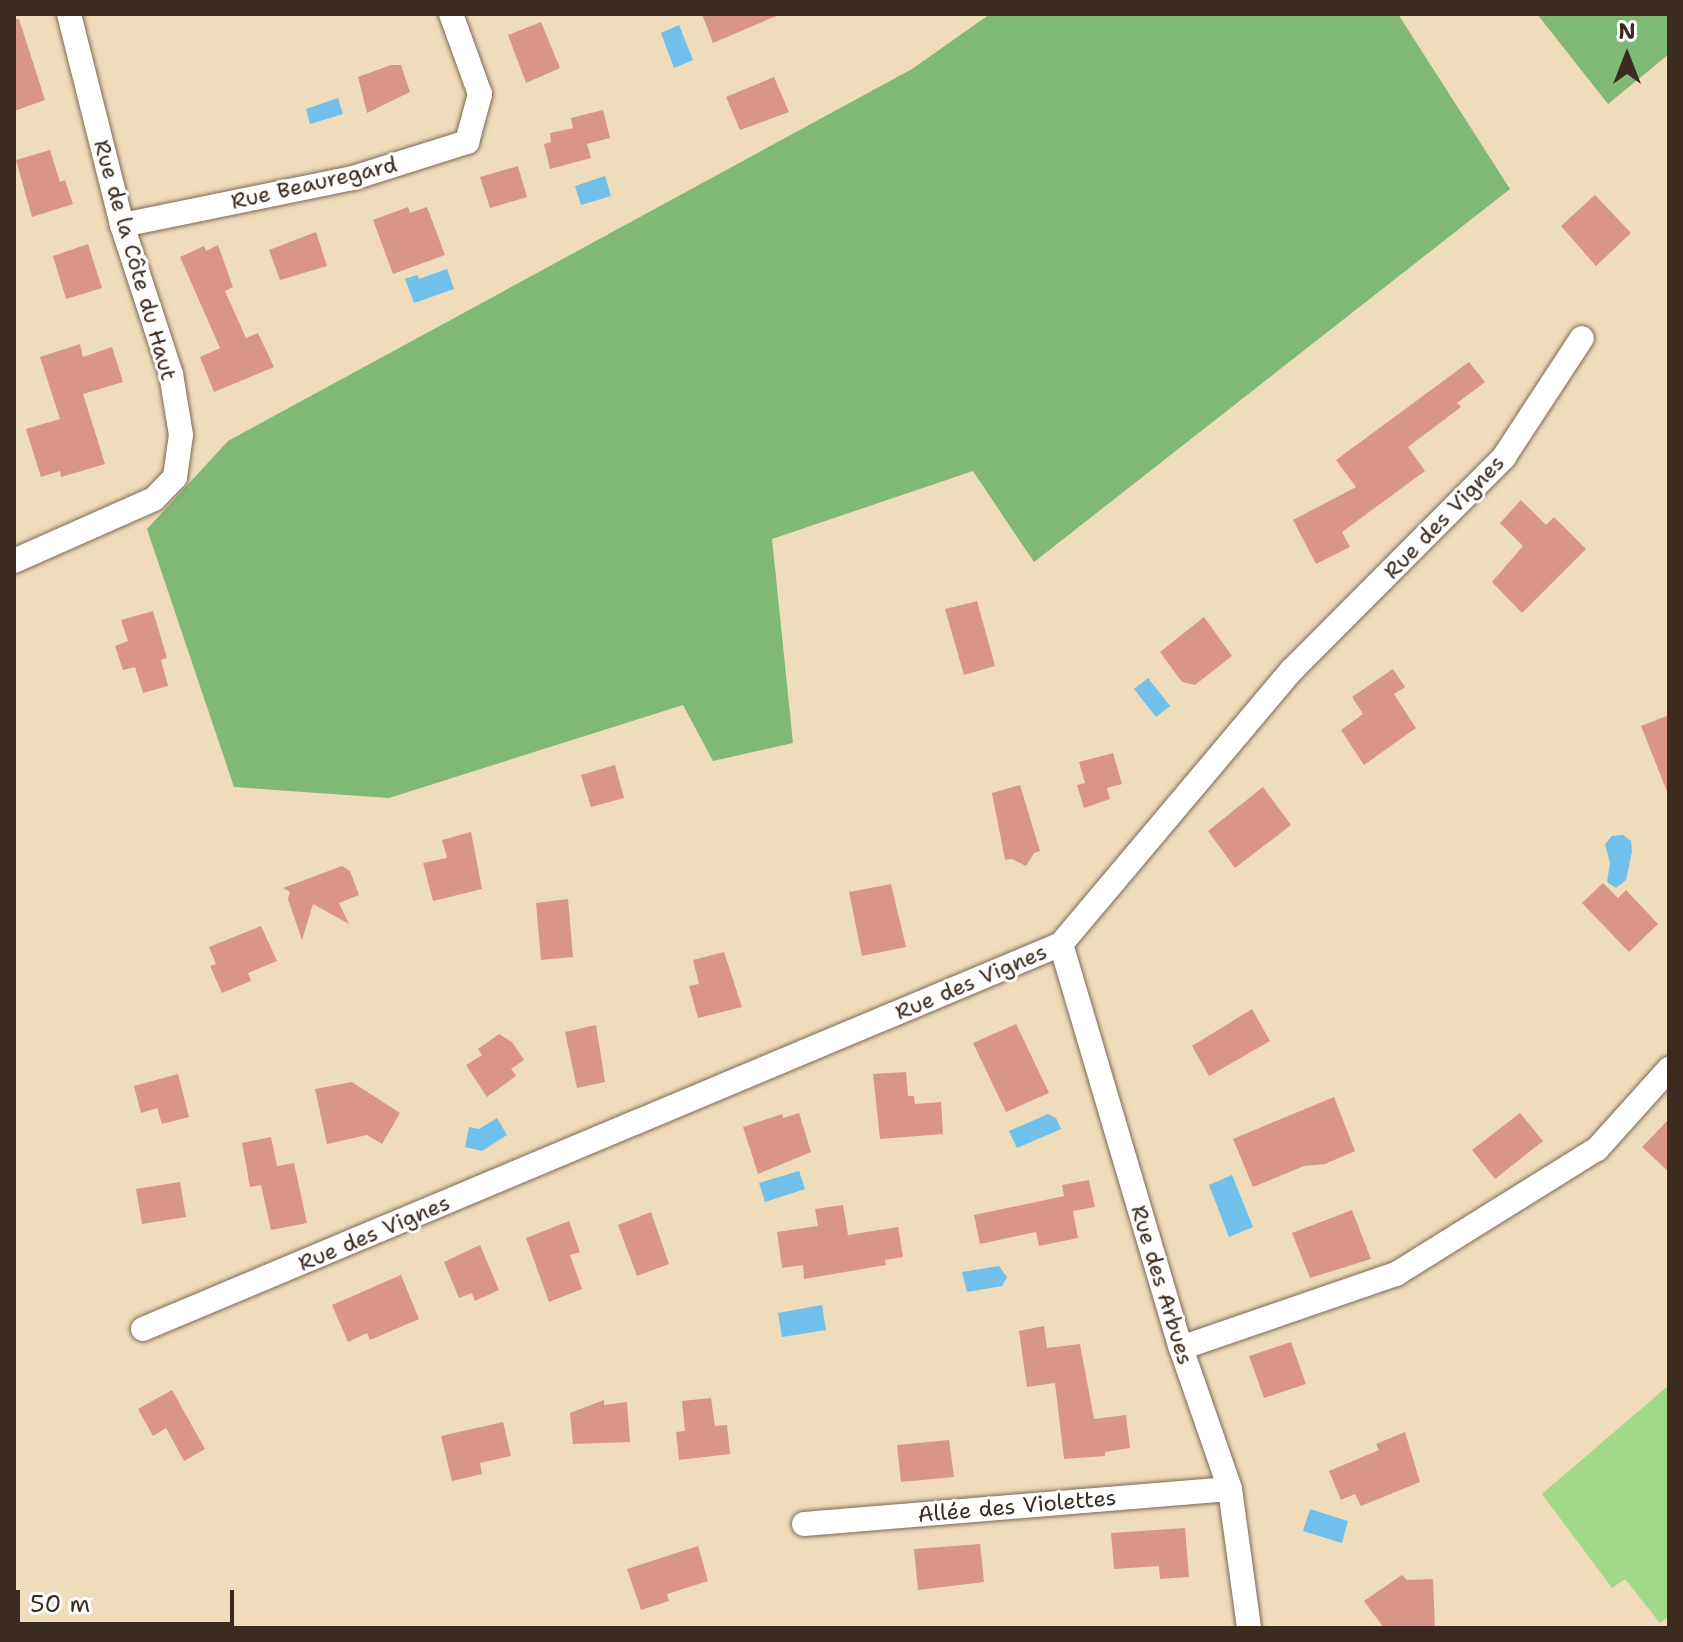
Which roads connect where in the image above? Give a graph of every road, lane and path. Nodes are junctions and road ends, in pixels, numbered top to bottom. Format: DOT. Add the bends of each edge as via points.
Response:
graph roads {
  1 [pos="69,14"];
  2 [pos="451,14"];
  3 [pos="122,225"];
  4 [pos="1582,338"];
  5 [pos="14,561"];
  6 [pos="1061,944"];
  7 [pos="1669,1069"];
  8 [pos="143,1329"];
  9 [pos="1181,1348"];
  10 [pos="1230,1489"];
  11 [pos="804,1524"];
  12 [pos="1249,1628"];
  1 -- 3 [label="street, Rue de la Côte du Haut"];
  2 -- 3 [label="street, Rue Beauregard" via="480,94 467,142 353,178"];
  3 -- 5 [label="street, Rue de la Côte du Haut" via="171,374 181,435 175,477 154,499"];
  4 -- 6 [label="street, Rue des Vignes" via="1504,457 1292,670"];
  6 -- 8 [label="street, Rue des Vignes"];
  6 -- 9 [label="street, Rue des Arbues"];
  7 -- 9 [label="street" via="1597,1149 1396,1274"];
  9 -- 10 [label="street, Rue des Arbues"];
  10 -- 11 [label="street, Allée des Violettes"];
  10 -- 12 [label="street, Rue des Arbues"];
}
